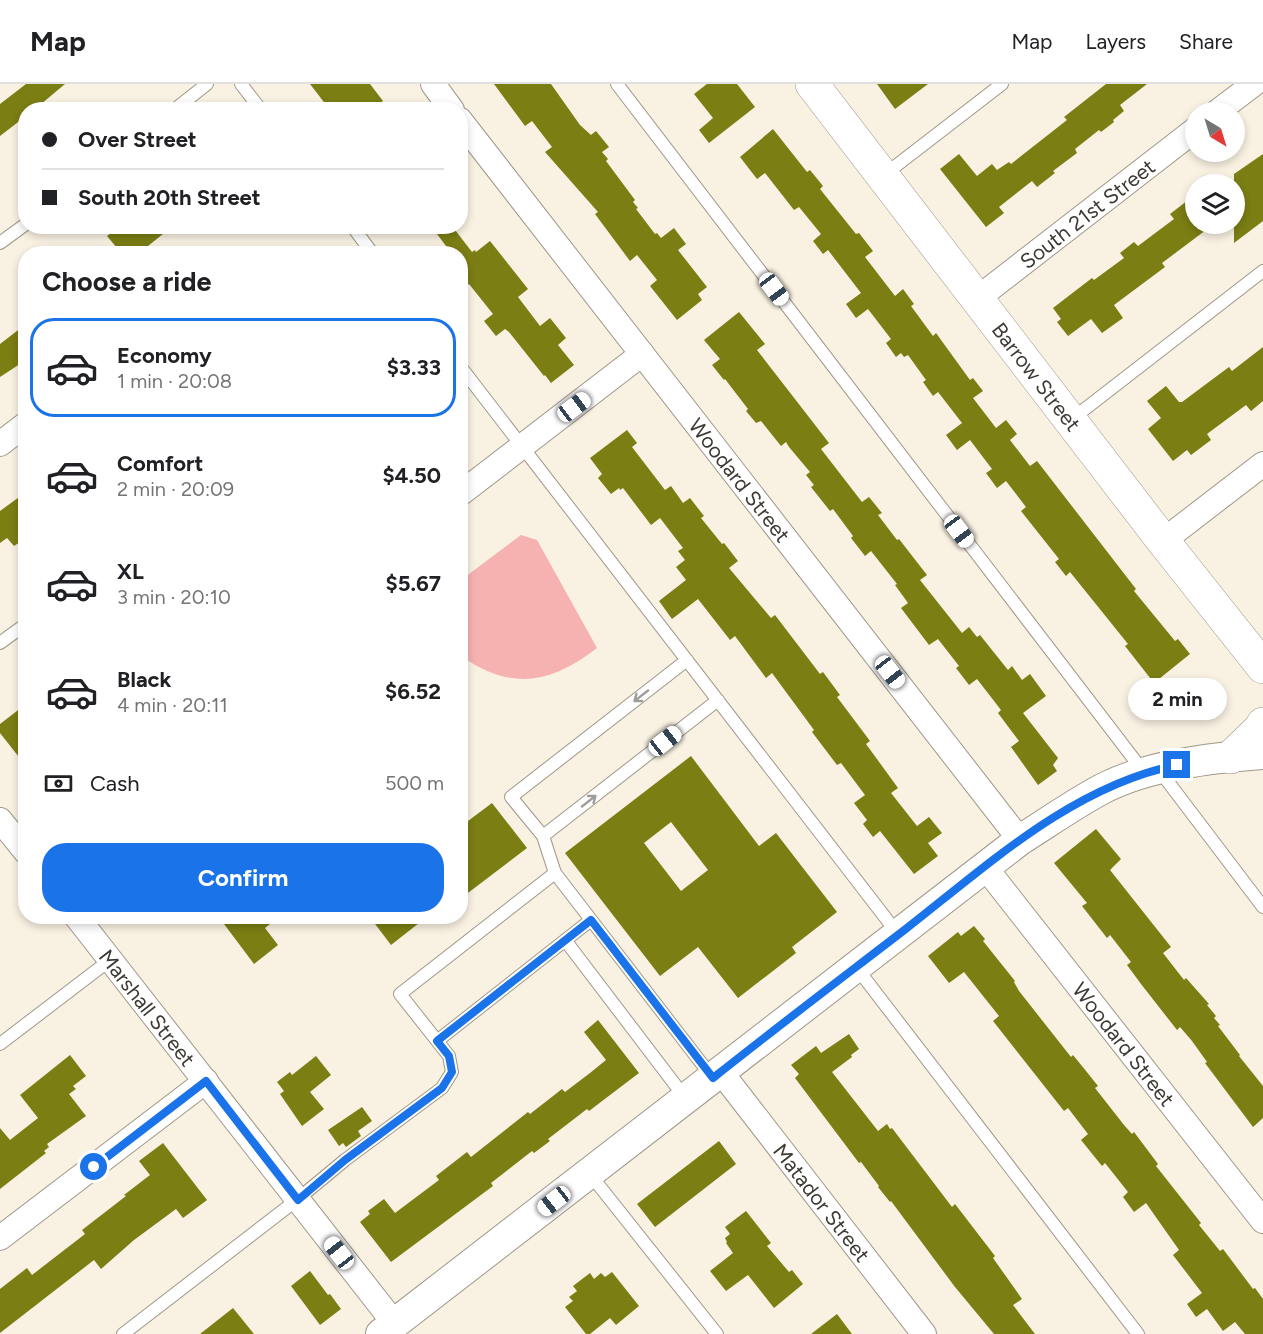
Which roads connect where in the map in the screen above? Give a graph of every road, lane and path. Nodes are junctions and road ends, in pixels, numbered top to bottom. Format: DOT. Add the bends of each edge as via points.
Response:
graph roads {
  1 [pos="207,84"];
  2 [pos="241,84"];
  3 [pos="433,84"];
  4 [pos="617,84"];
  5 [pos="812,84"];
  6 [pos="1002,84"];
  7 [pos="1254,84"];
  8 [pos="184,102"];
  9 [pos="255,102"];
  10 [pos="446,102"];
  11 [pos="1230,102"];
  12 [pos="468,130"];
  13 [pos="1185,138"];
  14 [pos="883,176"];
  15 [pos="18,230"];
  16 [pos="0,243"];
  17 [pos="1263,271"];
  18 [pos="978,298"];
  19 [pos="642,354"];
  20 [pos="468,376"];
  21 [pos="1070,420"];
  22 [pos="18,430"];
  23 [pos="0,444"];
  24 [pos="523,446"];
  25 [pos="1263,464"];
  26 [pos="468,488"];
  27 [pos="1163,541"];
  28 [pos="18,630"];
  29 [pos="0,643"];
  30 [pos="687,660"];
  31 [pos="1261,661"];
  32 [pos="718,700"];
  33 [pos="1263,724"];
  34 [pos="1263,754"];
  35 [pos="1231,757"];
  36 [pos="1151,771"];
  37 [pos="0,820"];
  38 [pos="543,836"];
  39 [pos="1020,840"];
  40 [pos="16,843"];
  41 [pos="985,867"];
  42 [pos="555,873"];
  43 [pos="1263,907"];
  44 [pos="591,920"];
  45 [pos="82,924"];
  46 [pos="898,934"];
  47 [pos="565,940"];
  48 [pos="110,960"];
  49 [pos="856,967"];
  50 [pos="437,1041"];
  51 [pos="0,1044"];
  52 [pos="717,1075"];
  53 [pos="206,1081"];
  54 [pos="686,1099"];
  55 [pos="589,1173"];
  56 [pos="298,1200"];
  57 [pos="1263,1221"];
  58 [pos="0,1238"];
  59 [pos="388,1329"];
  60 [pos="123,1334"];
  61 [pos="717,1334"];
  62 [pos="924,1334"];
  63 [pos="1138,1334"];
  1 -- 8 [label="lane"];
  2 -- 9 [label="lane"];
  3 -- 10 [label="street"];
  4 -- 36 [label="lane"];
  5 -- 14 [label="main road, Barrow Street"];
  6 -- 14 [label="lane"];
  7 -- 11 [label="street"];
  12 -- 19 [label="street, Woodard Street"];
  13 -- 18 [label="street, South 21st Street"];
  14 -- 18 [label="main road, Barrow Street"];
  15 -- 16 [label="lane"];
  17 -- 21 [label="lane"];
  18 -- 21 [label="main road, Barrow Street"];
  19 -- 24 [label="street"];
  19 -- 39 [label="street, Woodard Street"];
  20 -- 24 [label="lane"];
  21 -- 27 [label="main road, Barrow Street"];
  22 -- 23 [label="street"];
  24 -- 26 [label="street"];
  24 -- 30 [label="lane"];
  25 -- 27 [label="street"];
  27 -- 31 [label="main road, Barrow Street"];
  28 -- 29 [label="lane"];
  30 -- 32 [label="lane"];
  30 -- 38 [label="lane, one-way" via="511,797"];
  38 -- 32 [label="lane, one-way"];
  32 -- 46 [label="lane"];
  33 -- 35 [label="main road"];
  34 -- 35 [label="street"];
  35 -- 36 [label="street"];
  36 -- 39 [label="street" via="1104,788"];
  36 -- 43 [label="lane"];
  37 -- 40 [label="street"];
  38 -- 42 [label="lane"];
  39 -- 41 [label="street"];
  41 -- 46 [label="street"];
  41 -- 57 [label="street, Woodard Street"];
  42 -- 44 [label="lane"];
  42 -- 50 [label="lane" via="400,994"];
  44 -- 47 [label="lane"];
  44 -- 52 [label="lane"];
  45 -- 48 [label="street, Marshall Street"];
  46 -- 49 [label="street"];
  47 -- 50 [label="lane"];
  47 -- 54 [label="lane"];
  48 -- 51 [label="lane"];
  48 -- 53 [label="street, Marshall Street"];
  49 -- 52 [label="street"];
  49 -- 63 [label="lane"];
  50 -- 56 [label="lane" via="449,1056 452,1072 442,1088"];
  52 -- 54 [label="street"];
  52 -- 62 [label="street, Matador Street"];
  53 -- 56 [label="street, Marshall Street"];
  53 -- 58 [label="street"];
  54 -- 55 [label="street"];
  55 -- 59 [label="street"];
  55 -- 61 [label="lane"];
  56 -- 59 [label="street, Marshall Street"];
  56 -- 60 [label="lane"];
}
